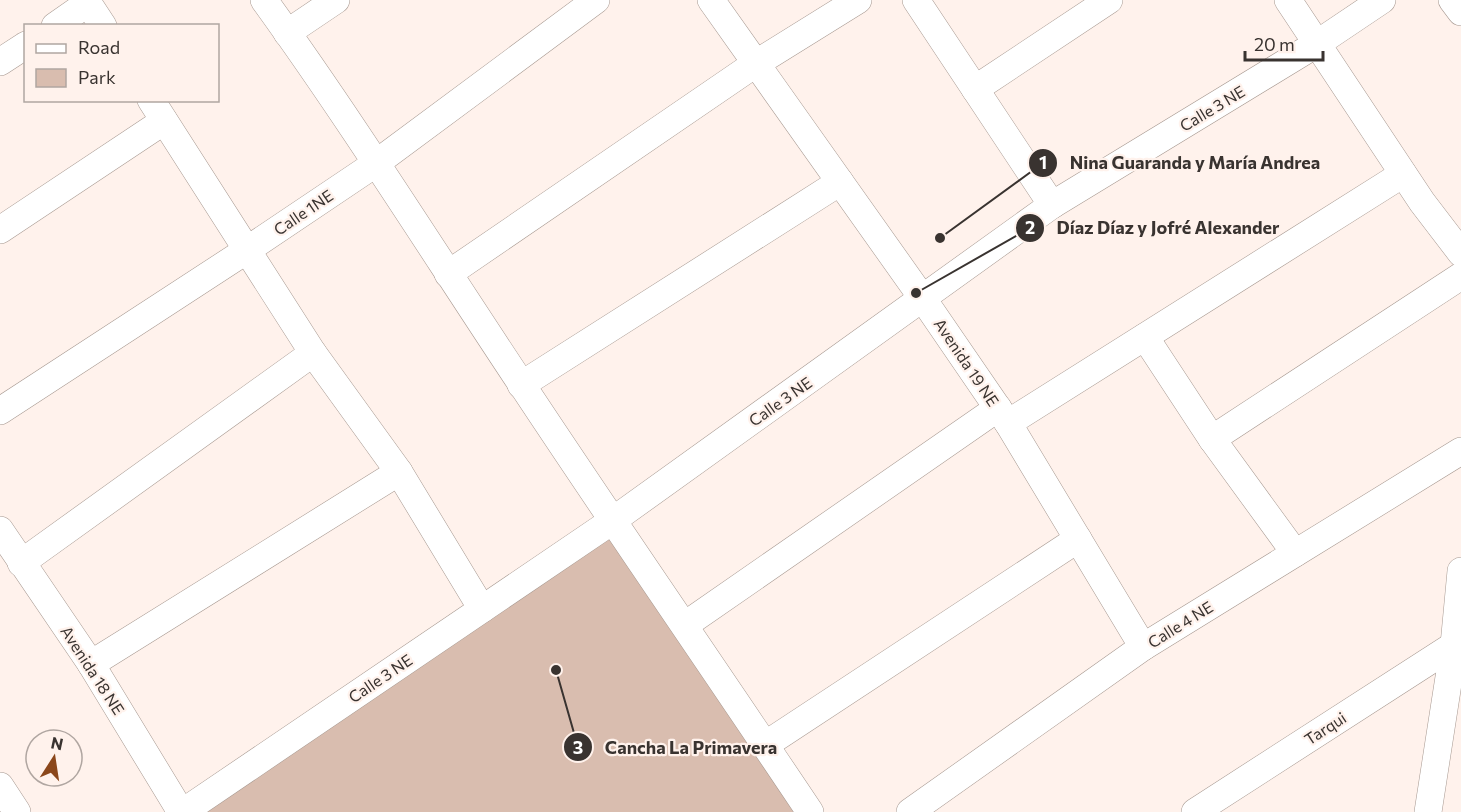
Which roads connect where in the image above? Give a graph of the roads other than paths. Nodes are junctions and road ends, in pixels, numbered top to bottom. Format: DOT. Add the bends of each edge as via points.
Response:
graph roads {
  1 [pos="264,0"];
  2 [pos="336,0"];
  3 [pos="596,0"];
  4 [pos="711,0"];
  5 [pos="858,0"];
  6 [pos="916,0"];
  7 [pos="1109,0"];
  8 [pos="1288,0"];
  9 [pos="1382,0"];
  10 [pos="1452,0"];
  11 [pos="92,10"];
  12 [pos="1461,12"];
  13 [pos="60,24"];
  14 [pos="287,33"];
  15 [pos="1318,43"];
  16 [pos="24,46"];
  17 [pos="0,62"];
  18 [pos="755,64"];
  19 [pos="975,89"];
  20 [pos="158,111"];
  21 [pos="375,164"];
  22 [pos="1403,174"];
  23 [pos="840,182"];
  24 [pos="1052,206"];
  25 [pos="0,230"];
  26 [pos="247,250"];
  27 [pos="1461,253"];
  28 [pos="448,274"];
  29 [pos="1461,276"];
  30 [pos="923,299"];
  31 [pos="1145,337"];
  32 [pos="313,353"];
  33 [pos="522,385"];
  34 [pos="0,411"];
  35 [pos="1003,415"];
  36 [pos="1212,439"];
  37 [pos="1461,451"];
  38 [pos="399,472"];
  39 [pos="612,521"];
  40 [pos="0,530"];
  41 [pos="1078,538"];
  42 [pos="1295,553"];
  43 [pos="21,563"];
  44 [pos="1461,571"];
  45 [pos="482,609"];
  46 [pos="685,625"];
  47 [pos="1454,645"];
  48 [pos="1143,647"];
  49 [pos="91,664"];
  50 [pos="765,745"];
  51 [pos="0,786"];
  52 [pos="17,812"];
  53 [pos="182,812"];
  54 [pos="810,812"];
  55 [pos="910,812"];
  56 [pos="1195,812"];
  57 [pos="1428,812"];
  1 -- 14 [label="street"];
  2 -- 14 [label="street"];
  3 -- 21 [label="street, Calle 1NE"];
  4 -- 18 [label="street, Avenida 19 NE"];
  5 -- 18 [label="street"];
  6 -- 19 [label="street"];
  7 -- 19 [label="street"];
  8 -- 15 [label="street"];
  9 -- 15 [label="street, Calle 3 NE"];
  10 -- 12 [label="street"];
  11 -- 13 [label="street"];
  14 -- 21 [label="street"];
  15 -- 22 [label="street"];
  15 -- 24 [label="street, Calle 3 NE"];
  16 -- 17 [label="street"];
  18 -- 23 [label="street, Avenida 19 NE"];
  18 -- 28 [label="street"];
  19 -- 24 [label="street"];
  20 -- 25 [label="street"];
  20 -- 26 [label="street"];
  21 -- 26 [label="street, Calle 1NE"];
  21 -- 28 [label="street"];
  22 -- 27 [label="street"];
  22 -- 31 [label="street"];
  23 -- 30 [label="street, Avenida 19 NE"];
  23 -- 33 [label="street"];
  24 -- 30 [label="street, Calle 3 NE"];
  26 -- 32 [label="street"];
  26 -- 34 [label="street, Calle 1NE"];
  28 -- 33 [label="street"];
  29 -- 36 [label="street"];
  30 -- 35 [label="street, Avenida 19 NE"];
  30 -- 39 [label="street, Calle 3 NE"];
  31 -- 35 [label="street"];
  31 -- 36 [label="street"];
  32 -- 38 [label="street"];
  32 -- 43 [label="street"];
  33 -- 39 [label="street"];
  35 -- 41 [label="street, Avenida 19 NE"];
  35 -- 46 [label="street"];
  36 -- 42 [label="street"];
  37 -- 42 [label="street, Calle 4 NE"];
  38 -- 45 [label="street"];
  38 -- 49 [label="street"];
  39 -- 45 [label="street, Calle 3 NE"];
  39 -- 46 [label="street"];
  40 -- 43 [label="street, Avenida 18 NE"];
  41 -- 48 [label="street, Avenida 19 NE"];
  41 -- 50 [label="street"];
  42 -- 48 [label="street, Calle 4 NE"];
  43 -- 49 [label="street, Avenida 18 NE"];
  44 -- 47 [label="street"];
  45 -- 53 [label="street, Calle 3 NE"];
  46 -- 50 [label="street"];
  47 -- 56 [label="street, Tarqui"];
  47 -- 57 [label="street"];
  48 -- 55 [label="street, Calle 4 NE"];
  49 -- 53 [label="street, Avenida 18 NE"];
  50 -- 54 [label="street"];
  51 -- 52 [label="street"];
}
